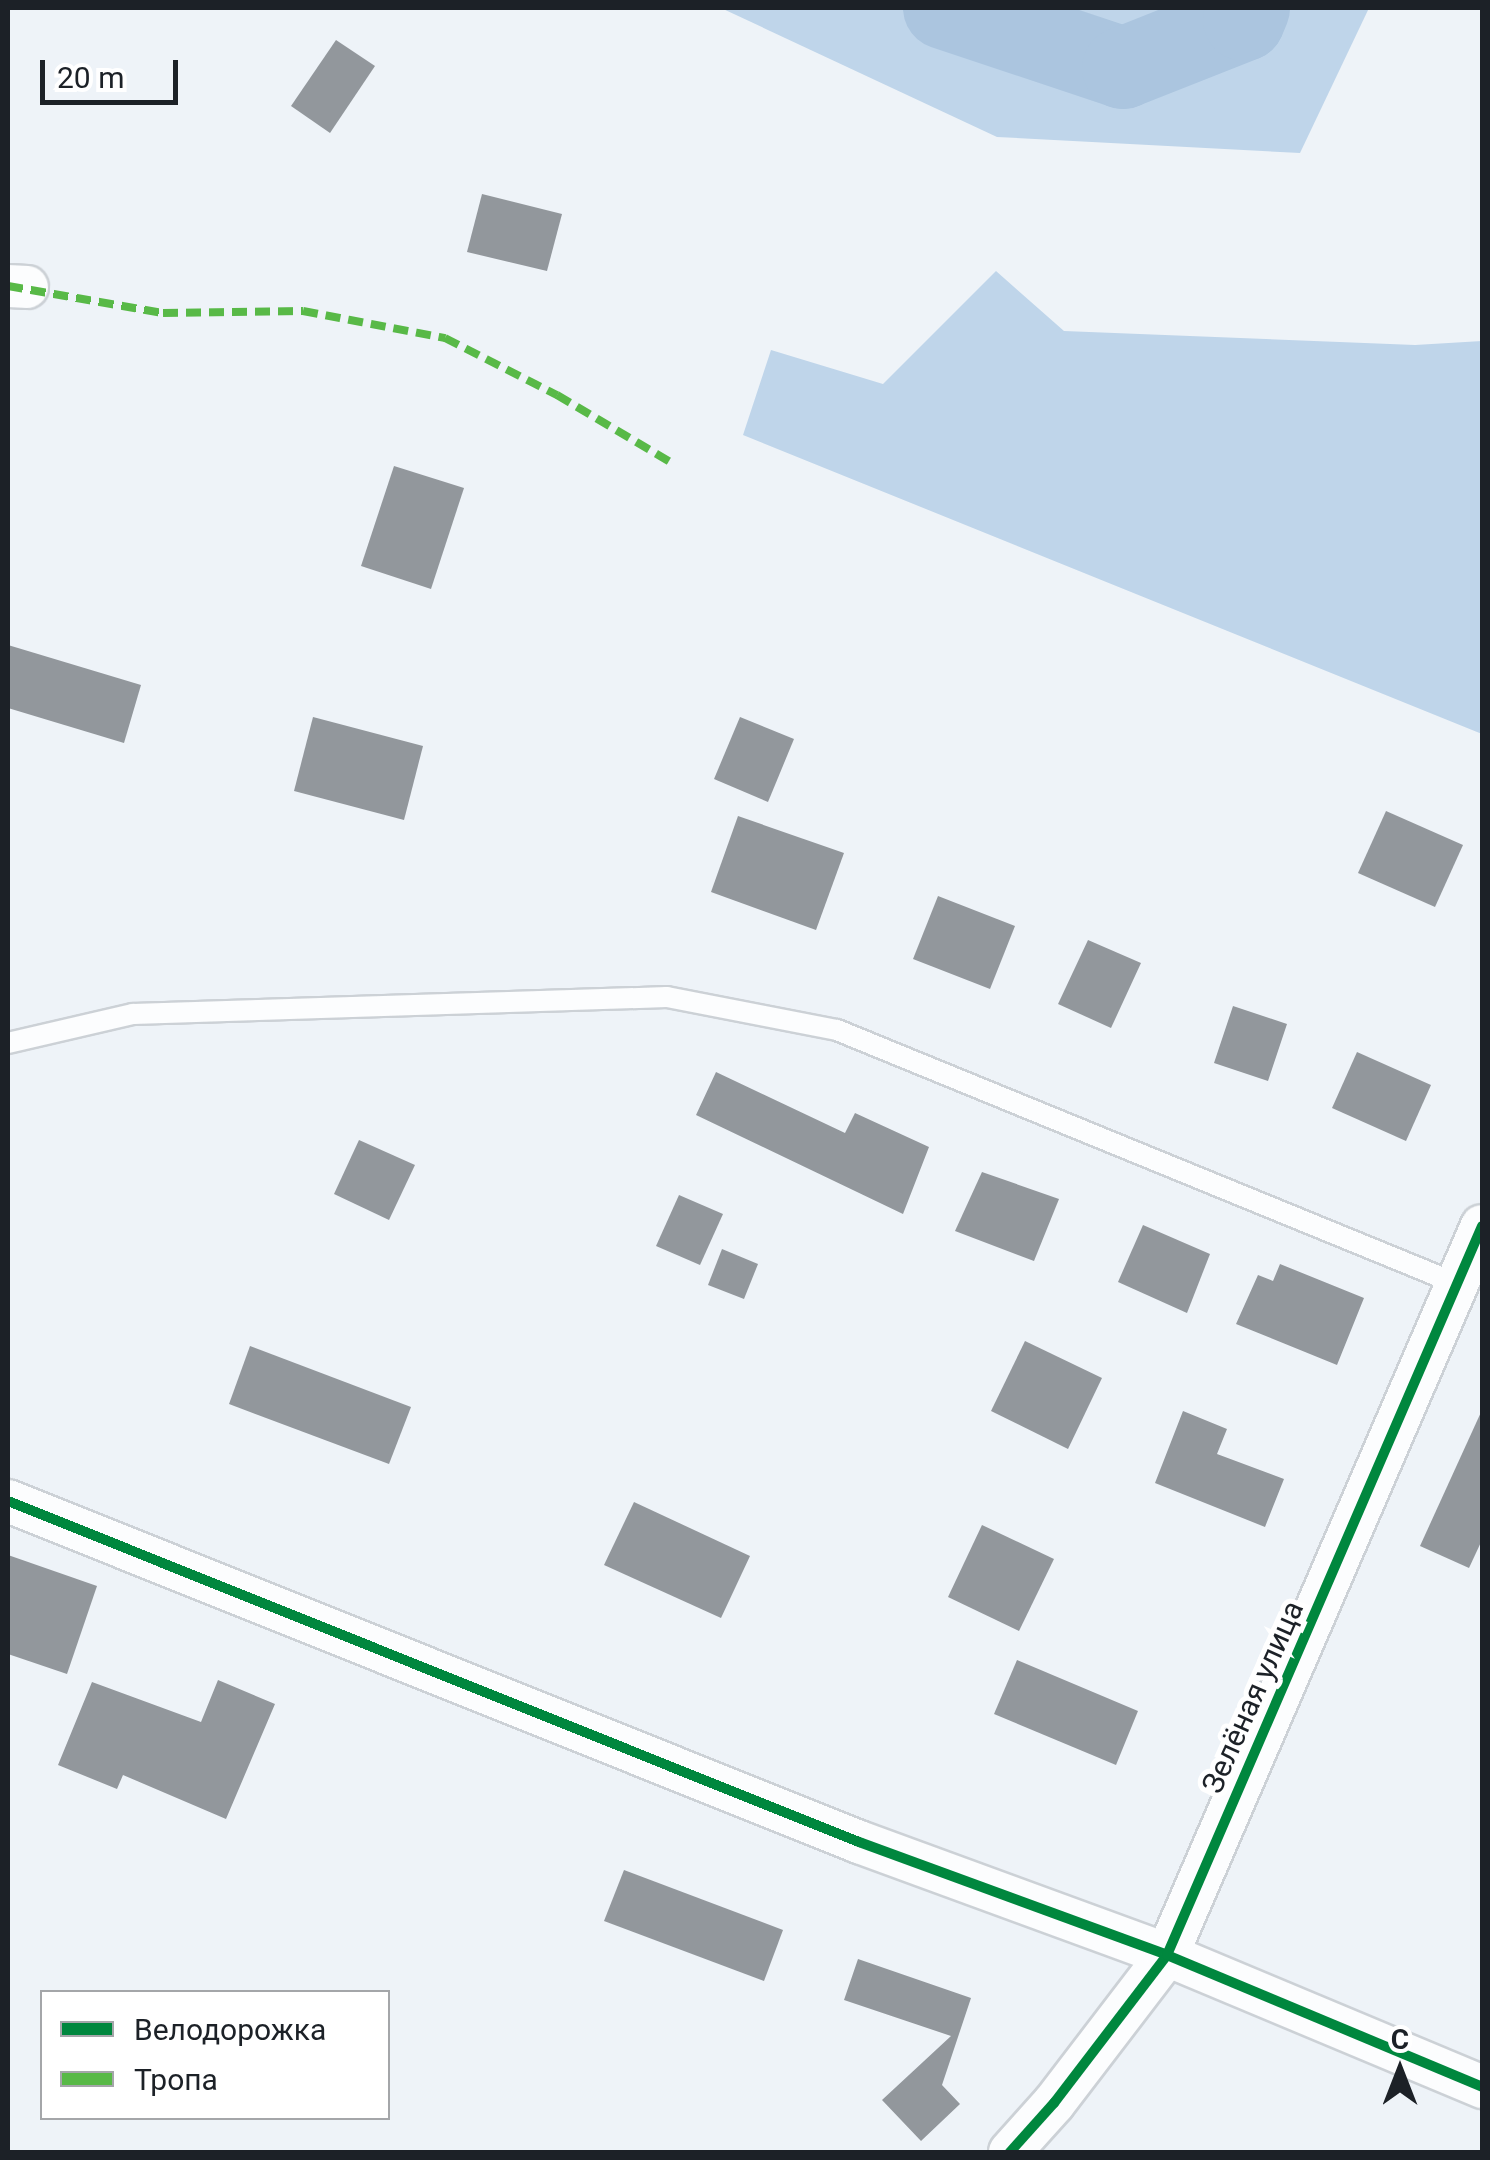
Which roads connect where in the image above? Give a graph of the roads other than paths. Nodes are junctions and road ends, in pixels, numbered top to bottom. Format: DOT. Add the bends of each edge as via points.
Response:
graph roads {
  1 [pos="8,1043"];
  2 [pos="1482,1226"];
  3 [pos="1460,1284"];
  4 [pos="8,1501"];
  5 [pos="1168,1955"];
  6 [pos="1482,2087"];
  7 [pos="1010,2152"];
  1 -- 3 [label="lane" via="133,1014 667,997 837,1030"];
  2 -- 3 [label="street, Зелёная улица"];
  3 -- 5 [label="street, Зелёная улица"];
  4 -- 5 [label="street" via="859,1842"];
  5 -- 6 [label="street"];
  5 -- 7 [label="street, Зелёная улица"];
}
